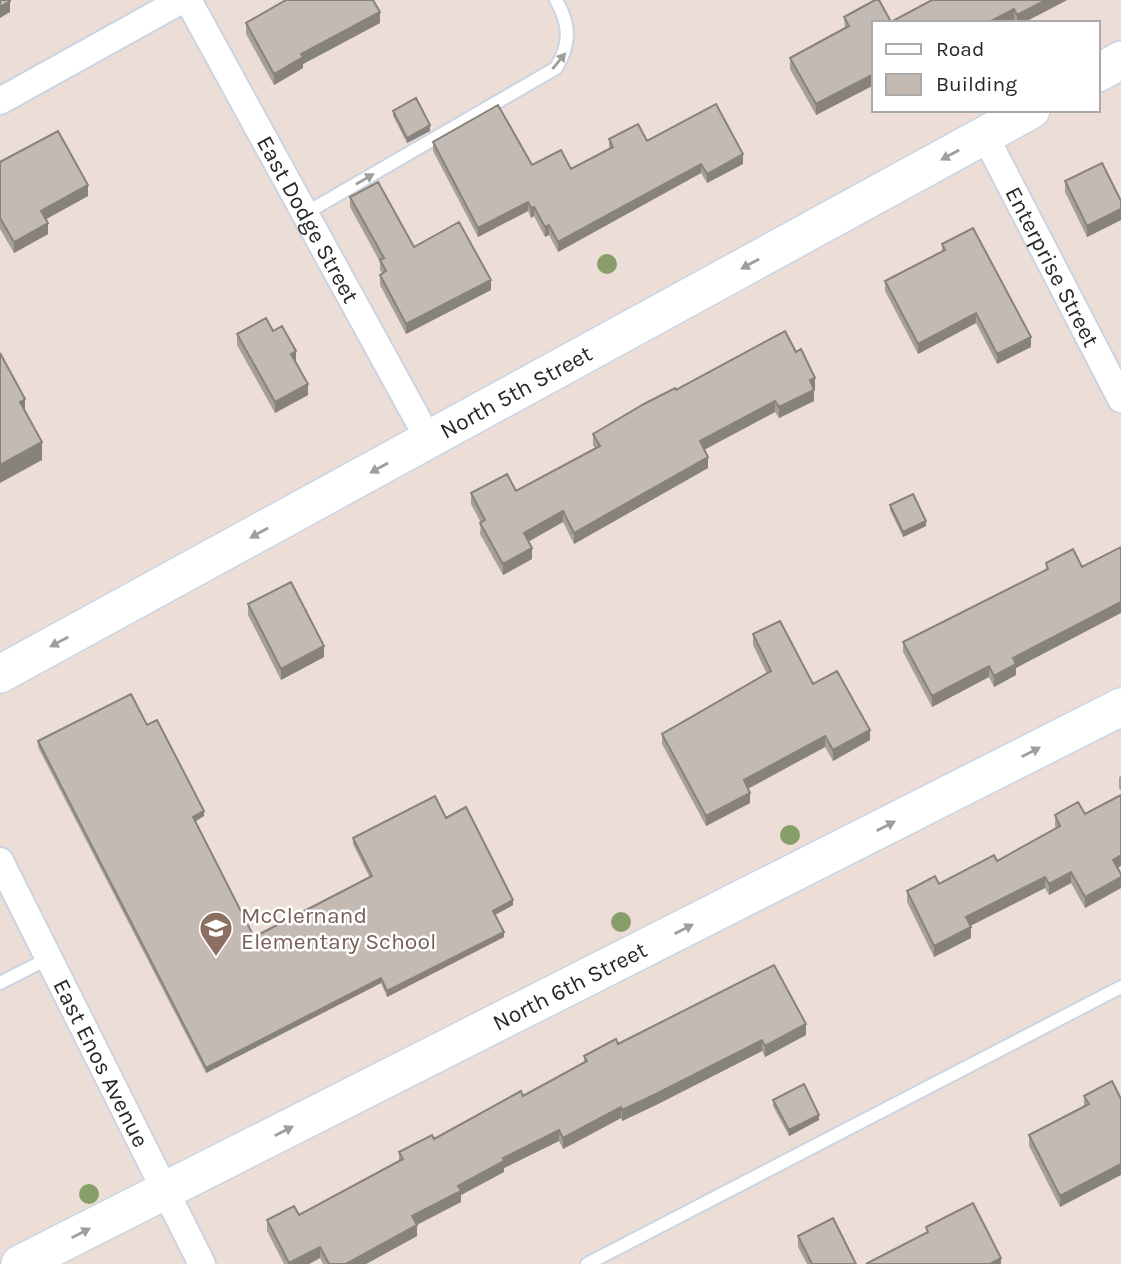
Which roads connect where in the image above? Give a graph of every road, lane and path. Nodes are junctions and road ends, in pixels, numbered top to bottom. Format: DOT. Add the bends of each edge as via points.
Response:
graph roads {
  1 [pos="182,0"];
  2 [pos="188,0"];
  3 [pos="556,0"];
  4 [pos="1121,60"];
  5 [pos="1100,72"];
  6 [pos="0,101"];
  7 [pos="1027,112"];
  8 [pos="985,136"];
  9 [pos="306,213"];
  10 [pos="1119,389"];
  11 [pos="429,440"];
  12 [pos="0,674"];
  13 [pos="1121,707"];
  14 [pos="0,861"];
  15 [pos="49,958"];
  16 [pos="0,983"];
  17 [pos="1121,987"];
  18 [pos="165,1191"];
  19 [pos="20,1264"];
  20 [pos="202,1264"];
  21 [pos="587,1264"];
  1 -- 6 [label="street"];
  2 -- 9 [label="street, East Dodge Street"];
  9 -- 3 [label="lane, one-way" via="556,68 567,51 567,19"];
  4 -- 5 [label="main road"];
  7 -- 8 [label="main road, North 5th Street"];
  8 -- 10 [label="street, Enterprise Street"];
  8 -- 11 [label="main road, North 5th Street, one-way"];
  9 -- 11 [label="street, East Dodge Street"];
  11 -- 12 [label="main road, North 5th Street, one-way"];
  18 -- 13 [label="main road, North 6th Street, one-way"];
  14 -- 15 [label="street, East Enos Avenue"];
  15 -- 16 [label="lane"];
  15 -- 18 [label="street, East Enos Avenue"];
  17 -- 21 [label="lane"];
  19 -- 18 [label="main road, North 6th Street, one-way"];
  18 -- 20 [label="street, East Enos Avenue"];
}
